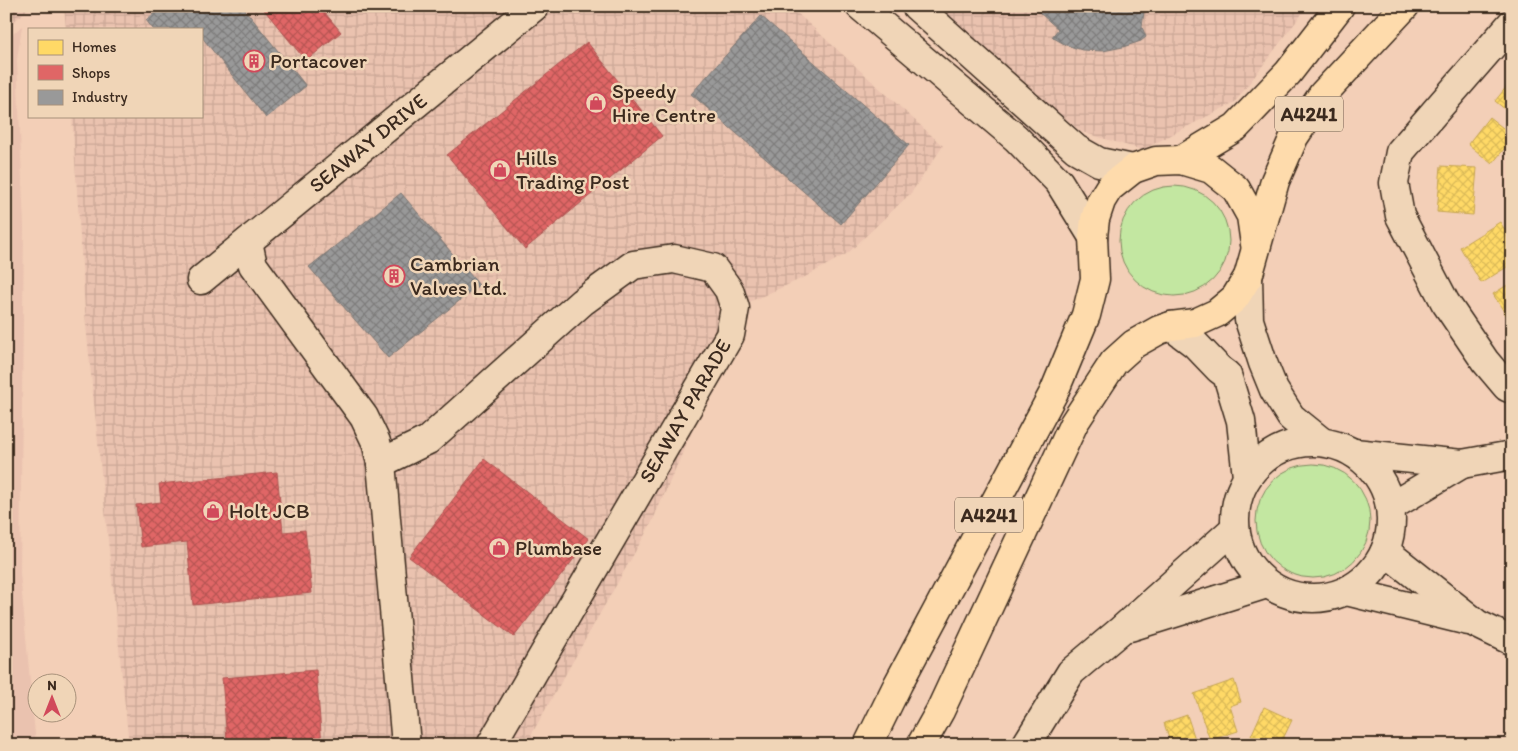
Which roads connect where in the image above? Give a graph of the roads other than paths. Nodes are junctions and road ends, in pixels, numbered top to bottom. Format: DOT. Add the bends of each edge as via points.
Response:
graph roads {
  1 [pos="535,6"];
  2 [pos="860,6"];
  3 [pos="916,6"];
  4 [pos="1340,6"];
  5 [pos="1405,6"];
  6 [pos="1512,23"];
  7 [pos="1181,160"];
  8 [pos="1133,169"];
  9 [pos="1093,237"];
  10 [pos="248,242"];
  11 [pos="1255,248"];
  12 [pos="1248,278"];
  13 [pos="201,280"];
  14 [pos="1171,326"];
  15 [pos="1512,389"];
  16 [pos="1322,442"];
  17 [pos="1354,453"];
  18 [pos="1512,455"];
  19 [pos="380,463"];
  20 [pos="1462,464"];
  21 [pos="1247,477"];
  22 [pos="1390,507"];
  23 [pos="1235,528"];
  24 [pos="1385,551"];
  25 [pos="1267,584"];
  26 [pos="1346,591"];
  27 [pos="1477,624"];
  28 [pos="1121,630"];
  29 [pos="1512,641"];
  30 [pos="406,745"];
  31 [pos="491,745"];
  32 [pos="868,745"];
  33 [pos="922,745"];
  34 [pos="1026,745"];
  1 -- 10 [label="street, SEAWAY DRIVE"];
  2 -- 9 [label="street" via="1016,138 1059,182"];
  3 -- 8 [label="street" via="1076,148 1099,162"];
  4 -- 7 [label="main road, A4241" via="1288,73 1236,128"];
  5 -- 11 [label="main road, A4241" via="1323,94 1294,137 1275,181"];
  6 -- 15 [label="street" via="1400,152 1394,183 1400,216 1445,302 1486,361"];
  7 -- 8 [label="main road, A4241" via="1156,161"];
  7 -- 11 [label="main road, A4241" via="1211,169 1236,189 1251,216"];
  8 -- 9 [label="main road, A4241" via="1109,188 1101,201"];
  9 -- 32 [label="main road, A4241" via="1095,279 1089,306 1054,392"];
  10 -- 13 [label="street, SEAWAY DRIVE"];
  10 -- 19 [label="street" via="253,265 364,417 376,442"];
  11 -- 12 [label="main road, A4241"];
  12 -- 14 [label="main road, A4241" via="1235,298 1217,313 1195,323"];
  12 -- 16 [label="street" via="1249,320 1274,390 1291,417"];
  14 -- 21 [label="street" via="1227,375 1241,421"];
  14 -- 33 [label="main road, A4241" via="1134,344 1114,362 1074,423"];
  16 -- 17 [label="street"];
  16 -- 21 [label="street" via="1300,442 1280,449"];
  17 -- 20 [label="street"];
  17 -- 22 [label="street" via="1384,486"];
  18 -- 20 [label="street"];
  19 -- 30 [label="street"];
  19 -- 31 [label="street, SEAWAY PARADE" via="428,440 582,302 633,266 674,259 714,268 729,290 735,308 730,335"];
  20 -- 22 [label="street"];
  21 -- 23 [label="street" via="1237,501"];
  22 -- 24 [label="street" via="1391,529"];
  23 -- 25 [label="street" via="1240,549 1251,568"];
  23 -- 28 [label="street"];
  24 -- 26 [label="street" via="1376,568"];
  24 -- 27 [label="street"];
  25 -- 26 [label="street" via="1306,598"];
  25 -- 28 [label="street"];
  26 -- 27 [label="street"];
  27 -- 29 [label="street"];
  28 -- 34 [label="street" via="1071,672"];
}
